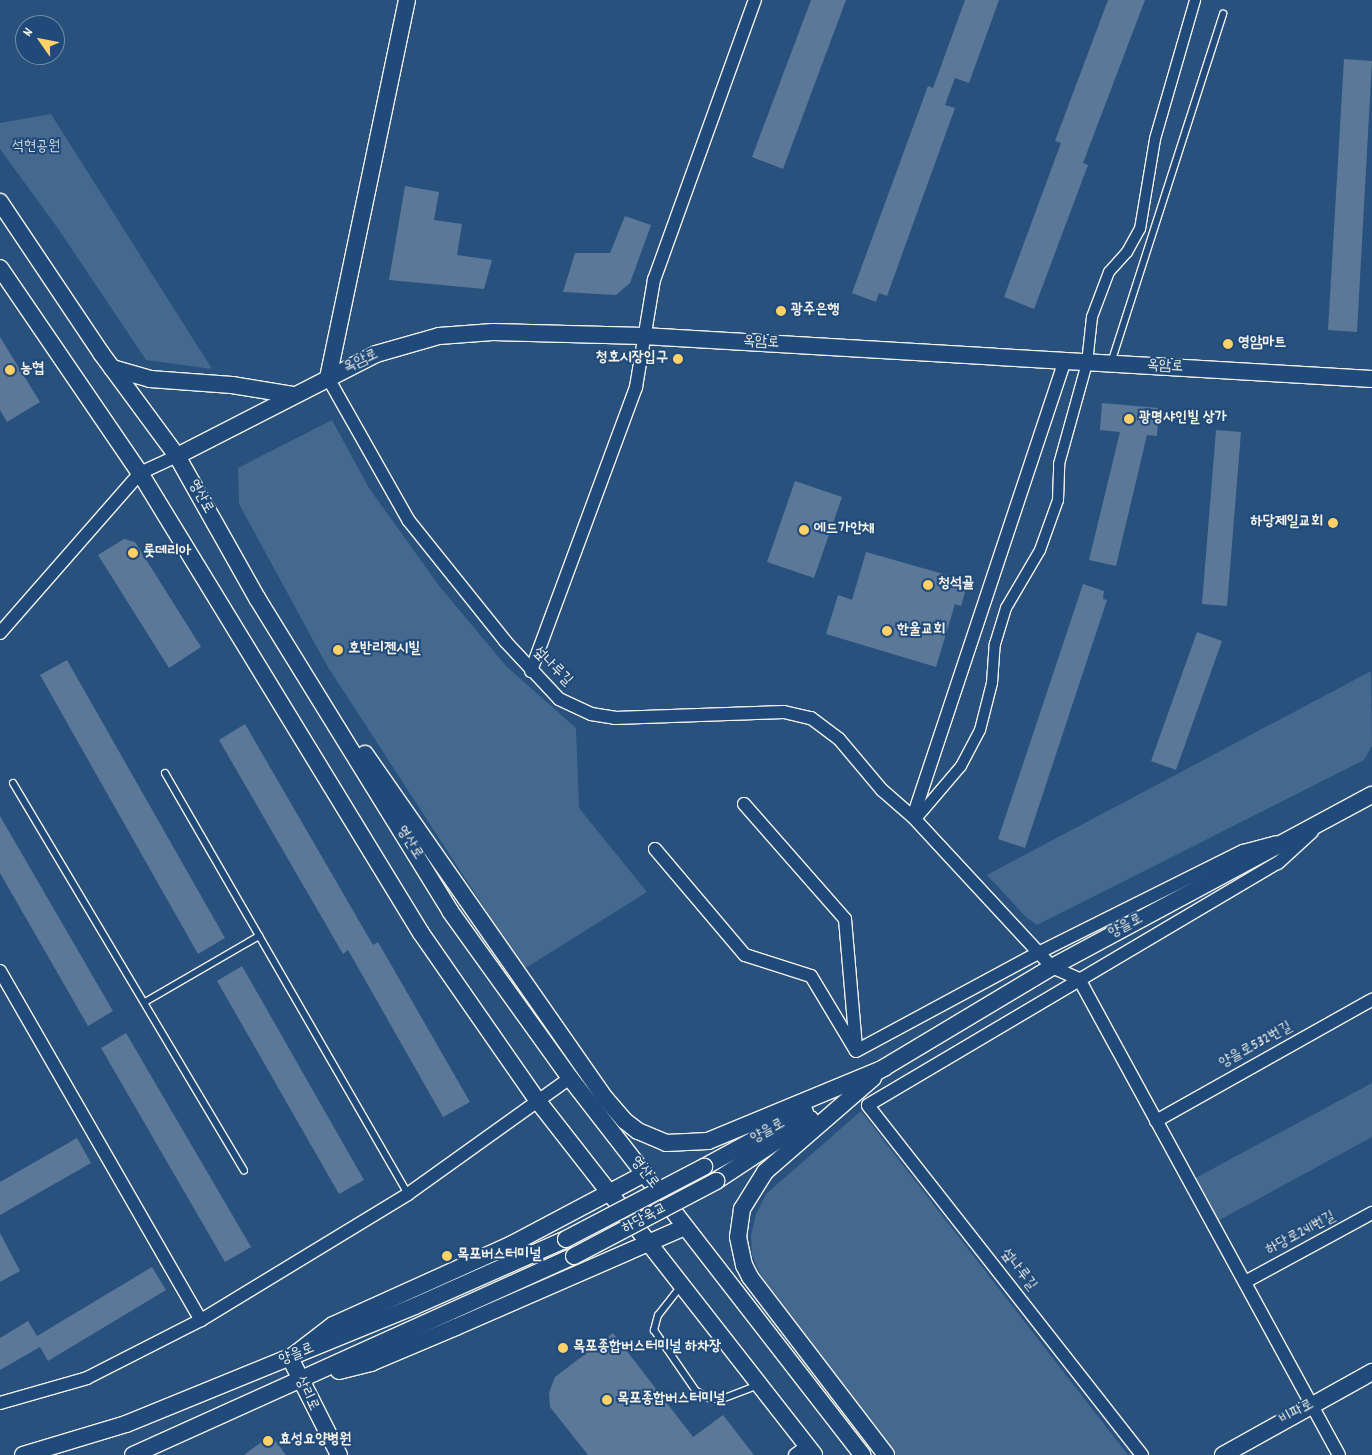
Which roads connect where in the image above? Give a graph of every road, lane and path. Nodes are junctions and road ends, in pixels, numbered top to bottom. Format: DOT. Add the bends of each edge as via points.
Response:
graph roads {
  1 [pos="407,0"];
  2 [pos="755,0"];
  3 [pos="1195,0"];
  4 [pos="1223,14"];
  5 [pos="0,202"];
  6 [pos="0,268"];
  7 [pos="643,336"];
  8 [pos="1065,361"];
  9 [pos="1087,363"];
  10 [pos="1111,364"];
  11 [pos="112,368"];
  12 [pos="328,378"];
  13 [pos="1372,379"];
  14 [pos="294,395"];
  15 [pos="177,456"];
  16 [pos="140,473"];
  17 [pos="257,598"];
  18 [pos="0,633"];
  19 [pos="531,671"];
  20 [pos="165,773"];
  21 [pos="13,782"];
  22 [pos="1372,795"];
  23 [pos="744,804"];
  24 [pos="914,818"];
  25 [pos="1326,820"];
  26 [pos="1295,837"];
  27 [pos="655,849"];
  28 [pos="259,936"];
  29 [pos="1038,953"];
  30 [pos="1052,967"];
  31 [pos="0,971"];
  32 [pos="1080,979"];
  33 [pos="1372,1000"];
  34 [pos="145,1002"];
  35 [pos="856,1051"];
  36 [pos="884,1068"];
  37 [pos="570,1078"];
  38 [pos="537,1100"];
  39 [pos="1156,1121"];
  40 [pos="704,1167"];
  41 [pos="244,1170"];
  42 [pos="644,1174"];
  43 [pos="716,1181"];
  44 [pos="609,1192"];
  45 [pos="408,1194"];
  46 [pos="1372,1213"];
  47 [pos="685,1227"];
  48 [pos="566,1239"];
  49 [pos="650,1244"];
  50 [pos="574,1256"];
  51 [pos="1245,1282"];
  52 [pos="682,1285"];
  53 [pos="201,1320"];
  54 [pos="290,1358"];
  55 [pos="1372,1372"];
  56 [pos="300,1381"];
  57 [pos="759,1384"];
  58 [pos="0,1403"];
  59 [pos="1311,1404"];
  60 [pos="806,1452"];
  61 [pos="23,1455"];
  62 [pos="132,1455"];
  63 [pos="338,1455"];
  64 [pos="862,1455"];
  65 [pos="886,1455"];
  66 [pos="1142,1455"];
  67 [pos="1223,1455"];
  68 [pos="1339,1455"];
  1 -- 12 [label="street"];
  2 -- 7 [label="street" via="654,280"];
  3 -- 9 [label="street" via="1155,139 1140,230 1103,283 1092,317"];
  4 -- 10 [label="lane"];
  5 -- 11 [label="street, 영산로"];
  6 -- 16 [label="street"];
  7 -- 8 [label="street, 옥암로"];
  7 -- 12 [label="street, 옥암로" via="493,332 439,336 376,354"];
  7 -- 19 [label="street" via="636,386"];
  8 -- 9 [label="street, 옥암로"];
  8 -- 24 [label="street"];
  9 -- 10 [label="street, 옥암로"];
  9 -- 24 [label="street" via="1059,464 1058,500 1040,550 1006,608 995,644 992,683 980,730 961,766"];
  10 -- 13 [label="street, 옥암로"];
  11 -- 14 [label="street" via="150,379 232,385"];
  11 -- 15 [label="street, 영산로"];
  12 -- 14 [label="street, 옥암로"];
  12 -- 19 [label="street, 섶나루길" via="409,522"];
  14 -- 15 [label="street, 옥암로"];
  15 -- 16 [label="street"];
  15 -- 17 [label="street, 영산로"];
  16 -- 18 [label="street"];
  16 -- 38 [label="street" via="421,934"];
  17 -- 36 [label="street" via="625,1122 666,1143 708,1141"];
  17 -- 37 [label="street, 영산로" via="450,910"];
  19 -- 24 [label="street, 섶나루길" via="559,699 599,716 784,712 811,718 839,739 882,790"];
  20 -- 28 [label="lane"];
  21 -- 34 [label="lane"];
  22 -- 25 [label="street, 양을로"];
  23 -- 35 [label="street" via="845,919"];
  24 -- 29 [label="street, 섶나루길"];
  25 -- 26 [label="street, 양을로"];
  25 -- 32 [label="street" via="1278,863"];
  26 -- 29 [label="street" via="1242,851"];
  26 -- 30 [label="street, 양을로"];
  27 -- 35 [label="street" via="745,955 811,976"];
  28 -- 34 [label="lane"];
  28 -- 45 [label="lane"];
  29 -- 30 [label="street, 섶나루길"];
  29 -- 35 [label="street"];
  30 -- 32 [label="street"];
  30 -- 36 [label="street, 양을로"];
  31 -- 53 [label="street"];
  32 -- 39 [label="street"];
  32 -- 66 [label="street, 섶나루길" via="868,1105"];
  33 -- 39 [label="street, 양을로532번길"];
  34 -- 41 [label="lane"];
  36 -- 40 [label="street, 양을로"];
  36 -- 43 [label="street, 양을로"];
  36 -- 65 [label="street" via="765,1172 742,1209 738,1237 750,1277"];
  37 -- 38 [label="street"];
  37 -- 42 [label="street, 영산로"];
  38 -- 44 [label="street"];
  38 -- 45 [label="street"];
  39 -- 51 [label="street"];
  40 -- 48 [label="street, 하당육교, bridge"];
  42 -- 44 [label="street"];
  42 -- 47 [label="street, 영산로"];
  43 -- 50 [label="street, 하당육교, bridge"];
  44 -- 49 [label="street"];
  44 -- 54 [label="street" via="512,1244 333,1325"];
  45 -- 53 [label="street"];
  46 -- 51 [label="street, 하당로241번길"];
  47 -- 49 [label="street"];
  47 -- 64 [label="street, 영산로"];
  48 -- 54 [label="street, 양을로"];
  49 -- 52 [label="street"];
  49 -- 56 [label="street" via="371,1363"];
  50 -- 56 [label="street, 양을로"];
  51 -- 59 [label="street"];
  52 -- 57 [label="street"];
  52 -- 57 [label="lane" via="658,1315 654,1330 696,1391 711,1399 722,1399"];
  53 -- 58 [label="street" via="87,1378"];
  54 -- 56 [label="street, 상리로"];
  54 -- 61 [label="street, 양을로" via="126,1424"];
  55 -- 59 [label="street, 비파로"];
  56 -- 62 [label="street, 양을로"];
  56 -- 63 [label="street, 상리로"];
  57 -- 60 [label="street"];
  59 -- 67 [label="street, 비파로"];
  59 -- 68 [label="street"];
}
